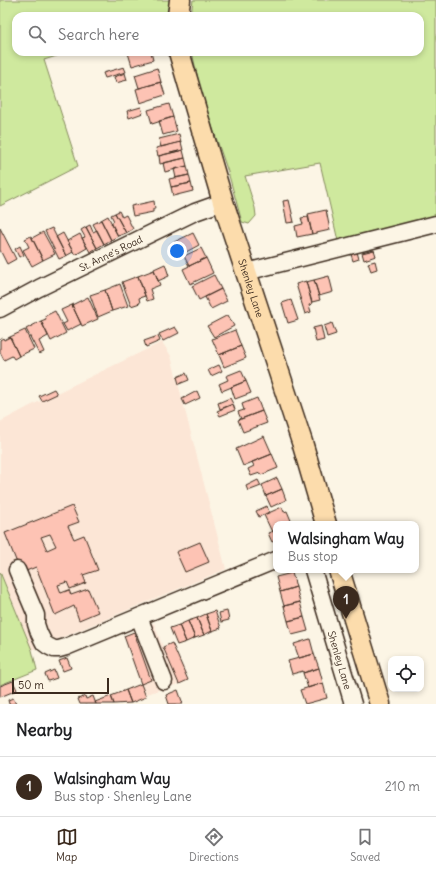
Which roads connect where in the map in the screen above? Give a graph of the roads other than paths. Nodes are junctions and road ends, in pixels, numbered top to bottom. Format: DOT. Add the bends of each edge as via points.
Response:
graph roads {
  1 [pos="180,0"];
  2 [pos="178,12"];
  3 [pos="180,56"];
  4 [pos="223,202"];
  5 [pos="436,224"];
  6 [pos="246,272"];
  7 [pos="0,308"];
  8 [pos="325,521"];
  9 [pos="273,561"];
  10 [pos="17,570"];
  11 [pos="314,573"];
  12 [pos="340,573"];
  13 [pos="139,617"];
  14 [pos="164,681"];
  15 [pos="354,704"];
  16 [pos="380,704"];
  1 -- 2 [label="main road"];
  3 -- 4 [label="main road, Shenley Lane"];
  4 -- 6 [label="main road, Shenley Lane"];
  4 -- 7 [label="street, St. Anne's Road" via="195,212"];
  5 -- 6 [label="street"];
  6 -- 8 [label="main road, Shenley Lane"];
  9 -- 13 [label="street"];
  10 -- 13 [label="street" via="36,615 39,633 48,646 66,648"];
  11 -- 15 [label="street, Shenley Lane"];
  12 -- 16 [label="main road"];
  13 -- 14 [label="street"];
}
